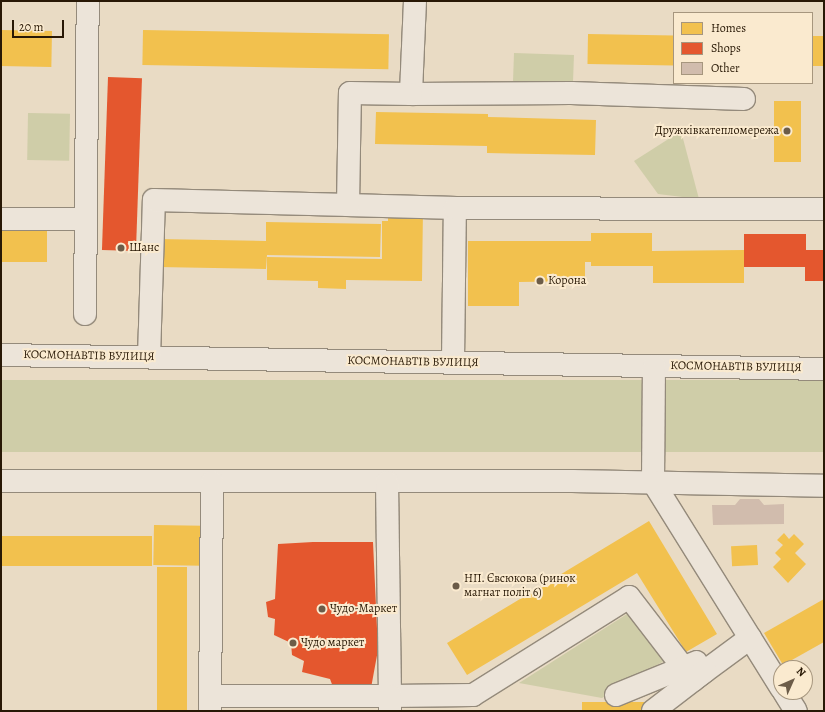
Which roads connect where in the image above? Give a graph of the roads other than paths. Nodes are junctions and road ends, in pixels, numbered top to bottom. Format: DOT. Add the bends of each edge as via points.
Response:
graph roads {
  1 [pos="88,1"];
  2 [pos="415,1"];
  3 [pos="411,94"];
  4 [pos="744,99"];
  5 [pos="348,205"];
  6 [pos="455,208"];
  7 [pos="824,209"];
  8 [pos="1,218"];
  9 [pos="86,220"];
  10 [pos="85,314"];
  11 [pos="1,355"];
  12 [pos="149,357"];
  13 [pos="453,362"];
  14 [pos="654,366"];
  15 [pos="824,369"];
  16 [pos="1,481"];
  17 [pos="212,482"];
  18 [pos="387,482"];
  19 [pos="653,482"];
  20 [pos="824,486"];
  21 [pos="750,638"];
  22 [pos="688,673"];
  23 [pos="773,675"];
  24 [pos="616,695"];
  25 [pos="789,700"];
  26 [pos="390,703"];
  27 [pos="210,704"];
  28 [pos="653,711"];
  29 [pos="796,711"];
  1 -- 9 [label="street"];
  2 -- 3 [label="street"];
  3 -- 4 [label="street" via="571,93"];
  3 -- 5 [label="street" via="350,93"];
  5 -- 6 [label="street"];
  5 -- 12 [label="street" via="154,200"];
  6 -- 7 [label="street"];
  6 -- 13 [label="street"];
  8 -- 9 [label="street"];
  9 -- 10 [label="street"];
  11 -- 12 [label="street, КОСМОНАВТІВ ВУЛИЦЯ"];
  12 -- 13 [label="street, КОСМОНАВТІВ ВУЛИЦЯ"];
  13 -- 14 [label="street, КОСМОНАВТІВ ВУЛИЦЯ"];
  14 -- 15 [label="street, КОСМОНАВТІВ ВУЛИЦЯ"];
  14 -- 19 [label="street"];
  16 -- 17 [label="street"];
  17 -- 18 [label="street"];
  17 -- 27 [label="street"];
  18 -- 19 [label="street"];
  18 -- 26 [label="street"];
  19 -- 20 [label="street"];
  19 -- 21 [label="street"];
  21 -- 22 [label="street" via="731,652"];
  21 -- 23 [label="street"];
  22 -- 24 [label="street"];
  22 -- 26 [label="street" via="629,597 473,695"];
  22 -- 28 [label="street"];
  25 -- 29 [label="street"];
  26 -- 27 [label="street"];
}
